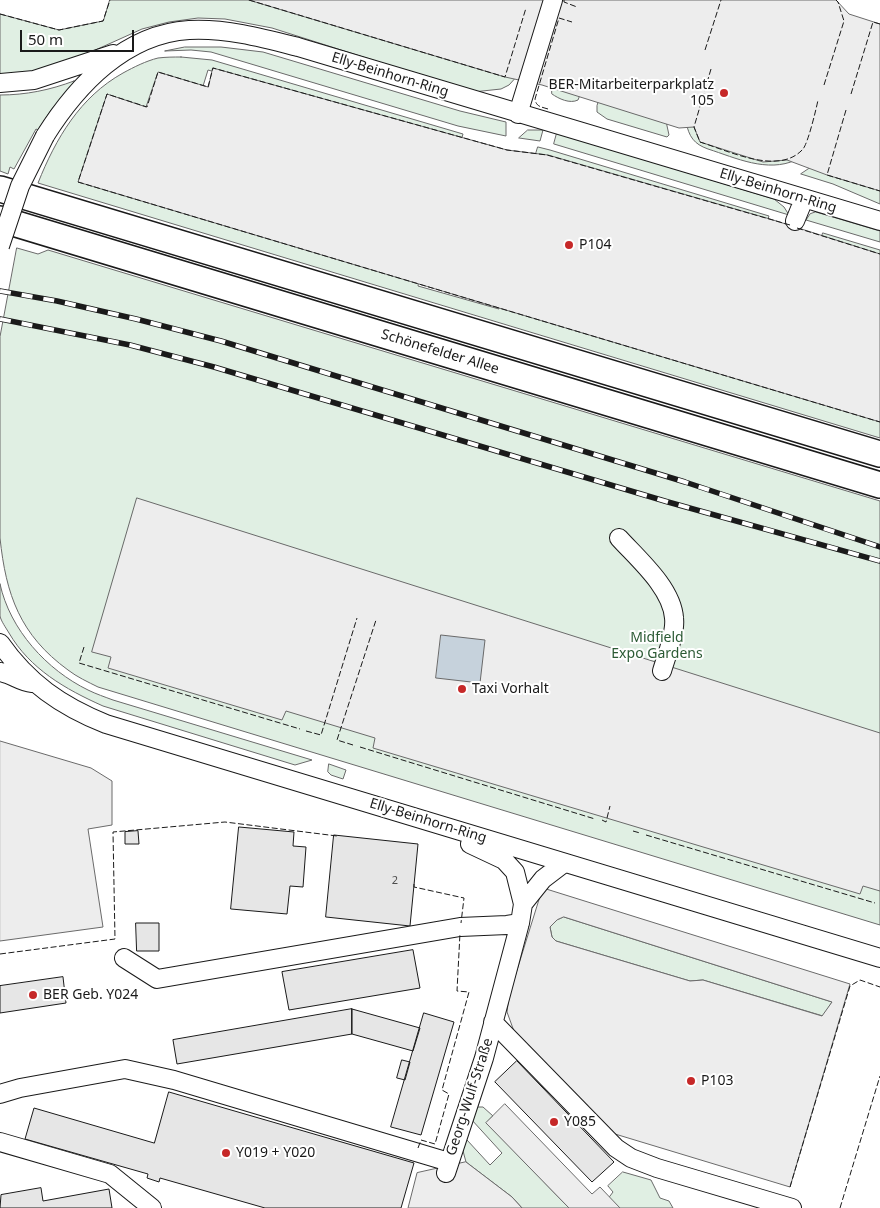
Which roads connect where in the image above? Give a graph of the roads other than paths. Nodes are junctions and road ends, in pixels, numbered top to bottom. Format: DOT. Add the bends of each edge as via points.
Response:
graph roads {
  1 [pos="552,0"];
  2 [pos="126,50"];
  3 [pos="0,83"];
  4 [pos="518,114"];
  5 [pos="0,189"];
  6 [pos="804,199"];
  7 [pos="0,219"];
  8 [pos="795,221"];
  9 [pos="880,221"];
  10 [pos="0,246"];
  11 [pos="880,454"];
  12 [pos="880,486"];
  13 [pos="619,538"];
  14 [pos="0,643"];
  15 [pos="662,671"];
  16 [pos="0,672"];
  17 [pos="35,684"];
  18 [pos="449,828"];
  19 [pos="564,862"];
  20 [pos="523,904"];
  21 [pos="520,923"];
  22 [pos="124,958"];
  23 [pos="880,958"];
  24 [pos="493,1022"];
  25 [pos="0,1094"];
  26 [pos="0,1142"];
  27 [pos="152,1208"];
  28 [pos="792,1208"];
  1 -- 4 [label="street"];
  2 -- 3 [label="street" via="34,80"];
  2 -- 4 [label="street, Elly-Beinhorn-Ring" via="173,32 222,31 307,50"];
  2 -- 10 [label="street, Elly-Beinhorn-Ring, bridge" via="90,77 70,99 45,136 20,186"];
  4 -- 6 [label="street, Elly-Beinhorn-Ring"];
  5 -- 11 [label="highway, Schönefelder Allee"];
  6 -- 8 [label="street"];
  6 -- 9 [label="street, Elly-Beinhorn-Ring"];
  7 -- 12 [label="highway, Schönefelder Allee"];
  13 -- 15 [label="street" via="663,589 672,607 675,620"];
  14 -- 17 [label="street, Elly-Beinhorn-Ring"];
  16 -- 17 [label="street"];
  17 -- 18 [label="street, Elly-Beinhorn-Ring" via="62,703 106,724"];
  18 -- 19 [label="street, Elly-Beinhorn-Ring"];
  18 -- 20 [label="street" via="458,840 504,860 515,872"];
  19 -- 20 [label="street" via="543,879"];
  19 -- 23 [label="street, Elly-Beinhorn-Ring"];
  20 -- 21 [label="street, Georg-Wulf-Straße"];
  21 -- 22 [label="street" via="460,928 157,979"];
  21 -- 24 [label="street, Georg-Wulf-Straße"];
  24 -- 25 [label="street, Georg-Wulf-Straße" via="448,1168 174,1080 125,1069"];
  24 -- 28 [label="street, Georg-Wulf-Straße" via="616,1148 631,1158"];
  26 -- 27 [label="street" via="110,1174"];
}
